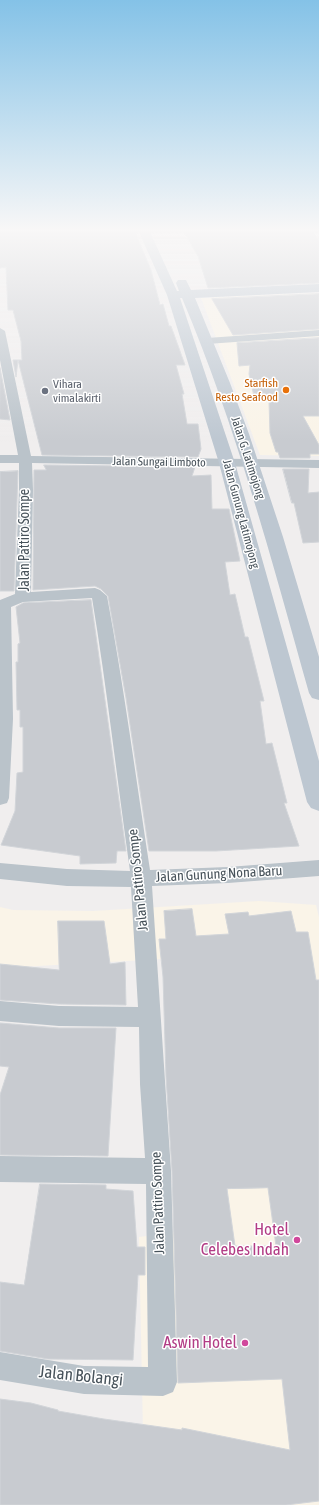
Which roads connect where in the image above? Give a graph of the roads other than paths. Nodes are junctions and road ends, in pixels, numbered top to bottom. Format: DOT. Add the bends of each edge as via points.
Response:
graph roads {
  1 [pos="182,302"];
  2 [pos="185,302"];
  3 [pos="0,331"];
  4 [pos="319,333"];
  5 [pos="207,341"];
  6 [pos="25,459"];
  7 [pos="0,460"];
  8 [pos="227,463"];
  9 [pos="250,463"];
  10 [pos="319,464"];
  11 [pos="23,598"];
  12 [pos="2,638"];
  13 [pos="319,693"];
  14 [pos="2,720"];
  15 [pos="0,798"];
  16 [pos="319,802"];
  17 [pos="319,868"];
  18 [pos="0,871"];
  19 [pos="141,878"];
  20 [pos="0,1011"];
  21 [pos="150,1017"];
  22 [pos="0,1168"];
  23 [pos="158,1170"];
  24 [pos="0,1366"];
  25 [pos="163,1382"];
  1 -- 8 [label="main road, Jalan Gunung Latimojong"];
  2 -- 5 [label="main road, Jalan G. Latimojong"];
  3 -- 6 [label="street, Jalan Pattiro Sompe"];
  4 -- 5 [label="street"];
  5 -- 9 [label="main road, Jalan G. Latimojong"];
  6 -- 7 [label="street, Jalan Sungai Limboto"];
  6 -- 8 [label="street, Jalan Sungai Limboto"];
  6 -- 11 [label="street, Jalan Pattiro Sompe"];
  8 -- 9 [label="street, Jalan Sungai Limboto"];
  8 -- 16 [label="main road, Jalan Gunung Latimojong"];
  9 -- 10 [label="street, Jalan Sungai Limboto"];
  9 -- 13 [label="main road, Jalan G. Latimojong" via="286,576"];
  11 -- 12 [label="street" via="8,601 3,605"];
  11 -- 19 [label="street, Jalan Pattiro Sompe" via="95,593 99,596 112,669"];
  12 -- 14 [label="street"];
  14 -- 15 [label="street"];
  17 -- 19 [label="street, Jalan Gunung Nona Baru"];
  18 -- 19 [label="street, Jalan Gunung Nona Baru" via="75,878"];
  19 -- 21 [label="street, Jalan Pattiro Sompe"];
  20 -- 21 [label="street" via="59,1016"];
  21 -- 23 [label="street, Jalan Pattiro Sompe"];
  22 -- 23 [label="street" via="87,1172"];
  23 -- 25 [label="street, Jalan Pattiro Sompe"];
  24 -- 25 [label="street, Jalan Bolangi" via="84,1380"];
}
